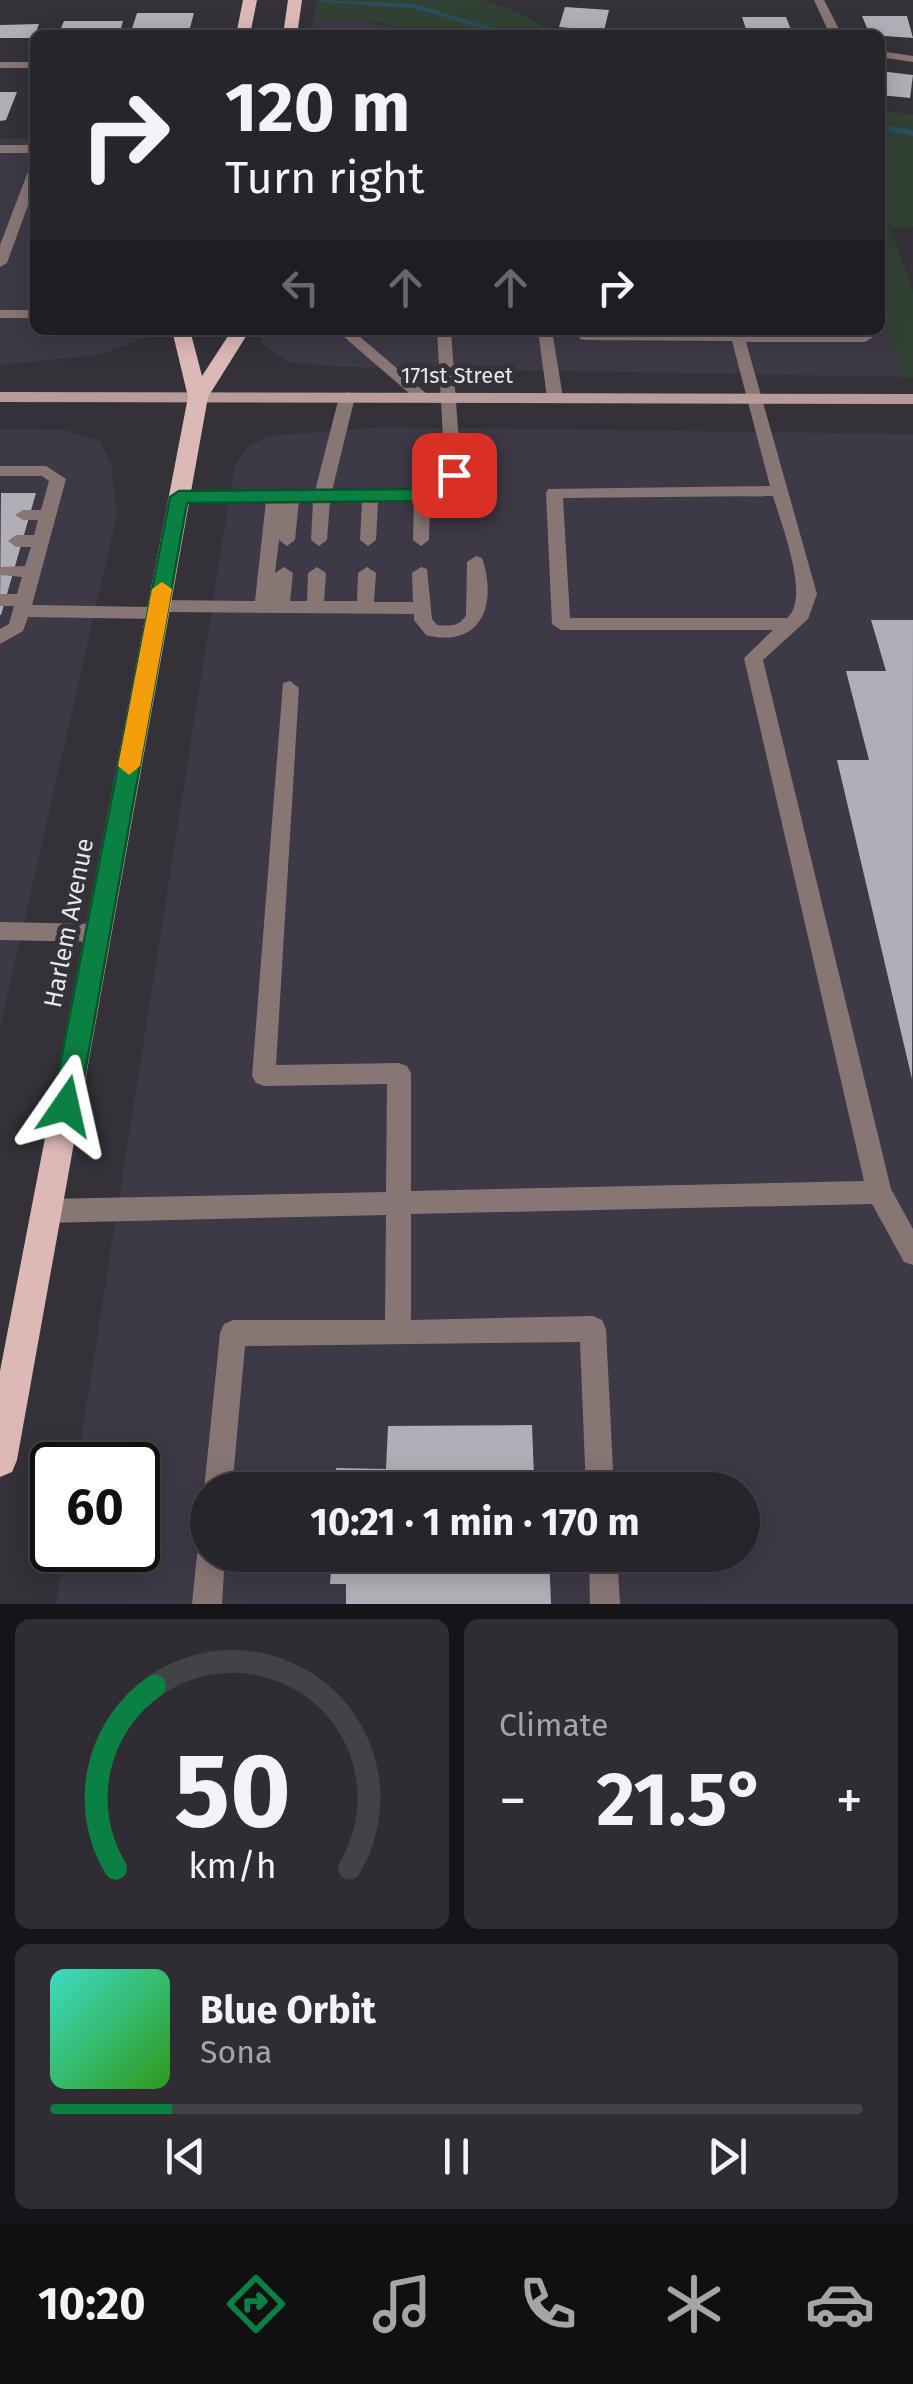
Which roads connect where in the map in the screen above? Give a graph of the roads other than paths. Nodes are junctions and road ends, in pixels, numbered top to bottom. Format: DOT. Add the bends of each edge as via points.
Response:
graph roads {
  1 [pos="250,0"];
  2 [pos="819,0"];
  3 [pos="294,2"];
  4 [pos="244,30"];
  5 [pos="291,30"];
  6 [pos="834,30"];
  7 [pos="885,55"];
  8 [pos="913,59"];
  9 [pos="0,65"];
  10 [pos="30,65"];
  11 [pos="0,148"];
  12 [pos="30,148"];
  13 [pos="30,182"];
  14 [pos="0,263"];
  15 [pos="0,314"];
  16 [pos="30,314"];
  17 [pos="182,335"];
  18 [pos="237,335"];
  19 [pos="349,335"];
  20 [pos="445,335"];
  21 [pos="546,335"];
  22 [pos="585,335"];
  23 [pos="864,335"];
  24 [pos="738,338"];
  25 [pos="0,397"];
  26 [pos="198,397"];
  27 [pos="347,397"];
  28 [pos="422,397"];
  29 [pos="452,397"];
  30 [pos="555,398"];
  31 [pos="755,398"];
  32 [pos="913,399"];
  33 [pos="0,471"];
  34 [pos="454,475"];
  35 [pos="780,491"];
  36 [pos="422,495"];
  37 [pos="283,496"];
  38 [pos="322,496"];
  39 [pos="370,496"];
  40 [pos="179,497"];
  41 [pos="474,501"];
  42 [pos="49,514"];
  43 [pos="24,515"];
  44 [pos="287,540"];
  45 [pos="319,540"];
  46 [pos="368,540"];
  47 [pos="422,540"];
  48 [pos="16,541"];
  49 [pos="42,541"];
  50 [pos="476,562"];
  51 [pos="5,571"];
  52 [pos="32,572"];
  53 [pos="284,573"];
  54 [pos="317,573"];
  55 [pos="367,573"];
  56 [pos="421,573"];
  57 [pos="0,600"];
  58 [pos="23,606"];
  59 [pos="272,607"];
  60 [pos="315,608"];
  61 [pos="366,608"];
  62 [pos="422,608"];
  63 [pos="158,610"];
  64 [pos="792,624"];
  65 [pos="0,638"];
  66 [pos="290,688"];
  67 [pos="0,931"];
  68 [pos="98,932"];
  69 [pos="879,1192"];
  70 [pos="399,1203"];
  71 [pos="46,1211"];
  72 [pos="913,1254"];
  73 [pos="398,1333"];
  74 [pos="0,1460"];
  75 [pos="220,1472"];
  76 [pos="599,1472"];
  77 [pos="210,1572"];
  78 [pos="604,1572"];
  79 [pos="206,1604"];
  80 [pos="605,1604"];
  1 -- 4 [label="main road"];
  2 -- 6 [label="street"];
  3 -- 5 [label="main road"];
  7 -- 8 [label="street"];
  9 -- 10 [label="street"];
  11 -- 12 [label="street"];
  13 -- 14 [label="street"];
  15 -- 16 [label="street"];
  17 -- 26 [label="main road, Harlem Avenue"];
  18 -- 26 [label="main road, Harlem Avenue"];
  19 -- 28 [label="street"];
  20 -- 29 [label="street"];
  21 -- 30 [label="street"];
  22 -- 24 [label="street"];
  23 -- 24 [label="street"];
  24 -- 31 [label="street"];
  25 -- 26 [label="street, 171st Street"];
  26 -- 27 [label="street, 171st Street"];
  26 -- 40 [label="main road, Harlem Avenue"];
  27 -- 28 [label="street, 171st Street"];
  27 -- 38 [label="street"];
  28 -- 29 [label="street, 171st Street"];
  29 -- 30 [label="street, 171st Street"];
  29 -- 34 [label="street"];
  30 -- 31 [label="street, 171st Street"];
  31 -- 32 [label="street, 171st Street"];
  31 -- 35 [label="street"];
  33 -- 42 [label="street" via="46,471 58,479"];
  34 -- 36 [label="street"];
  34 -- 41 [label="street" via="474,491"];
  35 -- 64 [label="street" via="808,594 802,616"];
  35 -- 64 [label="street" via="554,493 562,624"];
  36 -- 39 [label="street"];
  36 -- 47 [label="street"];
  37 -- 38 [label="street"];
  37 -- 40 [label="street"];
  37 -- 44 [label="street"];
  37 -- 59 [label="street"];
  38 -- 39 [label="street"];
  38 -- 45 [label="street"];
  39 -- 46 [label="street"];
  40 -- 63 [label="main road, Harlem Avenue"];
  42 -- 43 [label="street"];
  42 -- 49 [label="street"];
  48 -- 49 [label="street"];
  49 -- 52 [label="street"];
  50 -- 62 [label="street" via="477,616 469,627 432,631"];
  51 -- 52 [label="street"];
  52 -- 58 [label="street"];
  53 -- 59 [label="street"];
  54 -- 60 [label="street"];
  55 -- 61 [label="street"];
  56 -- 62 [label="street"];
  57 -- 58 [label="street"];
  58 -- 63 [label="street"];
  58 -- 65 [label="street" via="17,627"];
  59 -- 60 [label="street"];
  59 -- 63 [label="street"];
  60 -- 61 [label="street"];
  61 -- 62 [label="street"];
  63 -- 68 [label="main road, Harlem Avenue"];
  64 -- 69 [label="street" via="754,658"];
  66 -- 70 [label="street" via="264,1076 399,1073"];
  67 -- 68 [label="street"];
  68 -- 71 [label="main road, Harlem Avenue"];
  69 -- 70 [label="street"];
  69 -- 72 [label="street"];
  70 -- 71 [label="street"];
  70 -- 73 [label="street"];
  71 -- 74 [label="main road, Harlem Avenue"];
  73 -- 75 [label="street" via="233,1333"];
  73 -- 76 [label="street" via="593,1329"];
  77 -- 79 [label="street"];
  78 -- 80 [label="street"];
}
